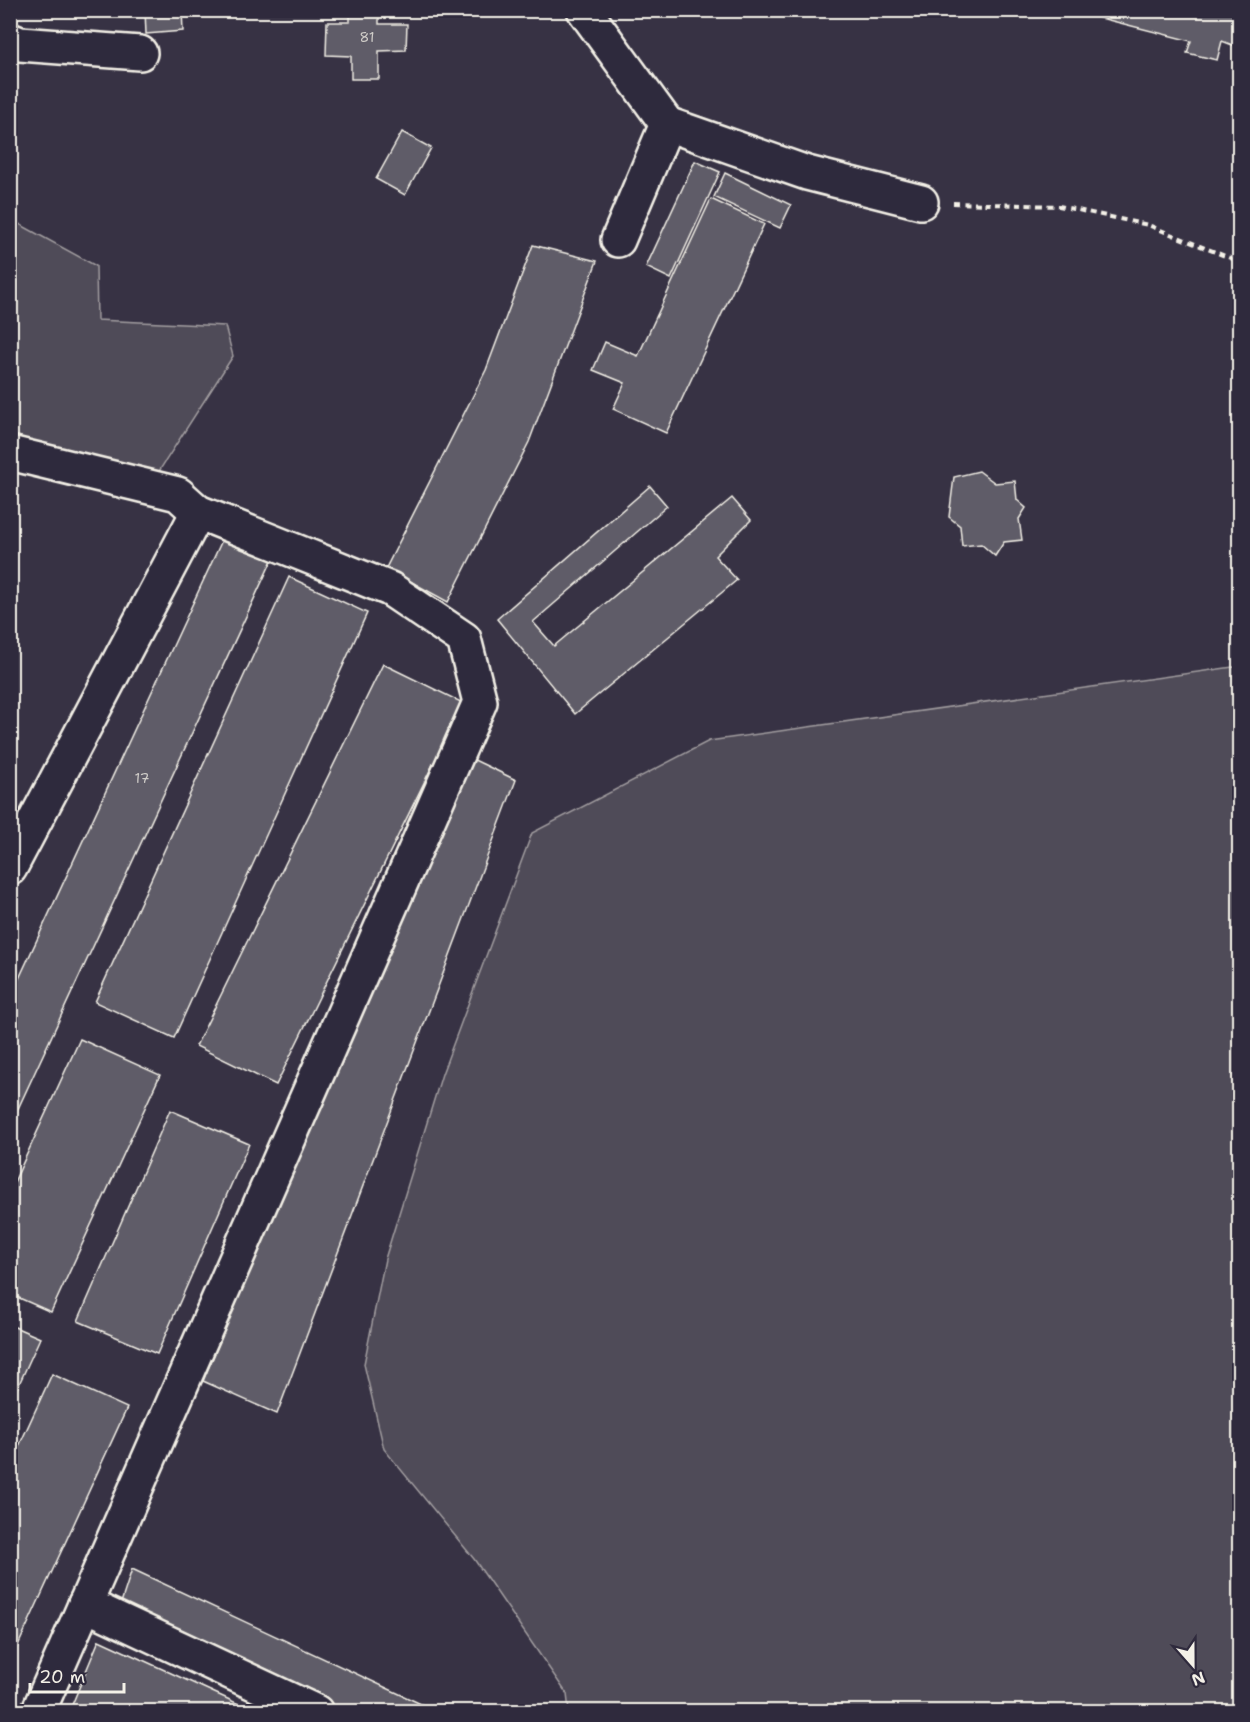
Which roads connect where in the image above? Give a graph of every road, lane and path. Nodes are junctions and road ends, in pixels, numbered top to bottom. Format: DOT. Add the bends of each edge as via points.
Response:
graph roads {
  1 [pos="584,10"];
  2 [pos="10,40"];
  3 [pos="140,54"];
  4 [pos="668,124"];
  5 [pos="921,202"];
  6 [pos="618,240"];
  7 [pos="1239,262"];
  8 [pos="10,453"];
  9 [pos="198,512"];
  10 [pos="10,868"];
  11 [pos="85,1604"];
  12 [pos="38,1712"];
  13 [pos="316,1712"];
  1 -- 4 [label="lane"];
  2 -- 3 [label="lane"];
  4 -- 5 [label="lane" via="807,173"];
  4 -- 6 [label="lane"];
  5 -- 7 [label="path" via="1059,206 1148,225"];
  8 -- 9 [label="lane" via="178,494"];
  9 -- 10 [label="lane"];
  9 -- 11 [label="lane" via="390,589 464,639 480,702"];
  11 -- 12 [label="lane"];
  11 -- 13 [label="lane"];
}
